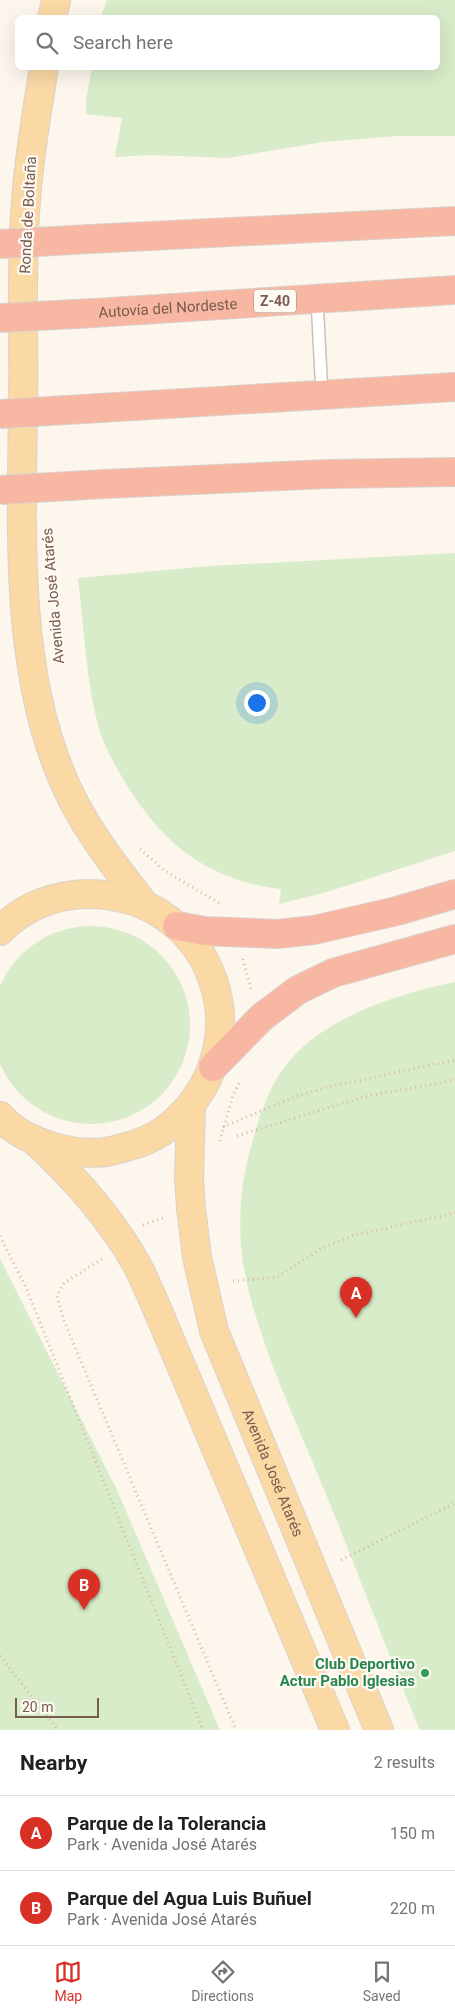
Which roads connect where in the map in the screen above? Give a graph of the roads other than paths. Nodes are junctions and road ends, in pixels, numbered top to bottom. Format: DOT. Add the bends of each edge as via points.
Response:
graph roads {
  1 [pos="56,0"];
  2 [pos="53,15"];
  3 [pos="44,70"];
  4 [pos="455,221"];
  5 [pos="0,244"];
  6 [pos="455,290"];
  7 [pos="318,298"];
  8 [pos="0,318"];
  9 [pos="24,363"];
  10 [pos="455,387"];
  11 [pos="322,396"];
  12 [pos="0,414"];
  13 [pos="455,462"];
  14 [pos="455,472"];
  15 [pos="328,474"];
  16 [pos="0,490"];
  17 [pos="455,894"];
  18 [pos="144,904"];
  19 [pos="178,926"];
  20 [pos="0,931"];
  21 [pos="455,939"];
  22 [pos="213,1067"];
  23 [pos="191,1106"];
  24 [pos="0,1116"];
  25 [pos="34,1140"];
  26 [pos="335,1730"];
  27 [pos="379,1730"];
  1 -- 2 [label="main road"];
  3 -- 9 [label="main road, Ronda de Boltaña" via="25,215"];
  4 -- 5 [label="highway, bridge"];
  6 -- 7 [label="highway, Autovía del Nordeste / Z-40"];
  7 -- 8 [label="highway, Autovía del Nordeste / Z-40, bridge"];
  7 -- 11 [label="lane"];
  9 -- 18 [label="main road, Avenida José Atarés" via="22,504 25,599 31,664 42,719 60,772 82,817"];
  10 -- 11 [label="highway"];
  11 -- 12 [label="highway, bridge"];
  13 -- 15 [label="highway"];
  14 -- 15 [label="highway"];
  15 -- 16 [label="highway, bridge"];
  17 -- 19 [label="highway" via="314,930 277,934 237,933"];
  18 -- 19 [label="main road"];
  18 -- 20 [label="main road" via="109,894 73,894 38,904"];
  19 -- 22 [label="main road" via="198,949 212,976 220,1006 220,1037"];
  21 -- 22 [label="highway" via="333,973 298,990 262,1017"];
  22 -- 23 [label="main road"];
  23 -- 25 [label="main road" via="166,1130 135,1145 101,1153 67,1151"];
  23 -- 27 [label="main road, Avenida José Atarés" via="191,1208 197,1257 214,1331"];
  24 -- 25 [label="main road"];
  25 -- 26 [label="main road" via="90,1198 137,1265"];
}
